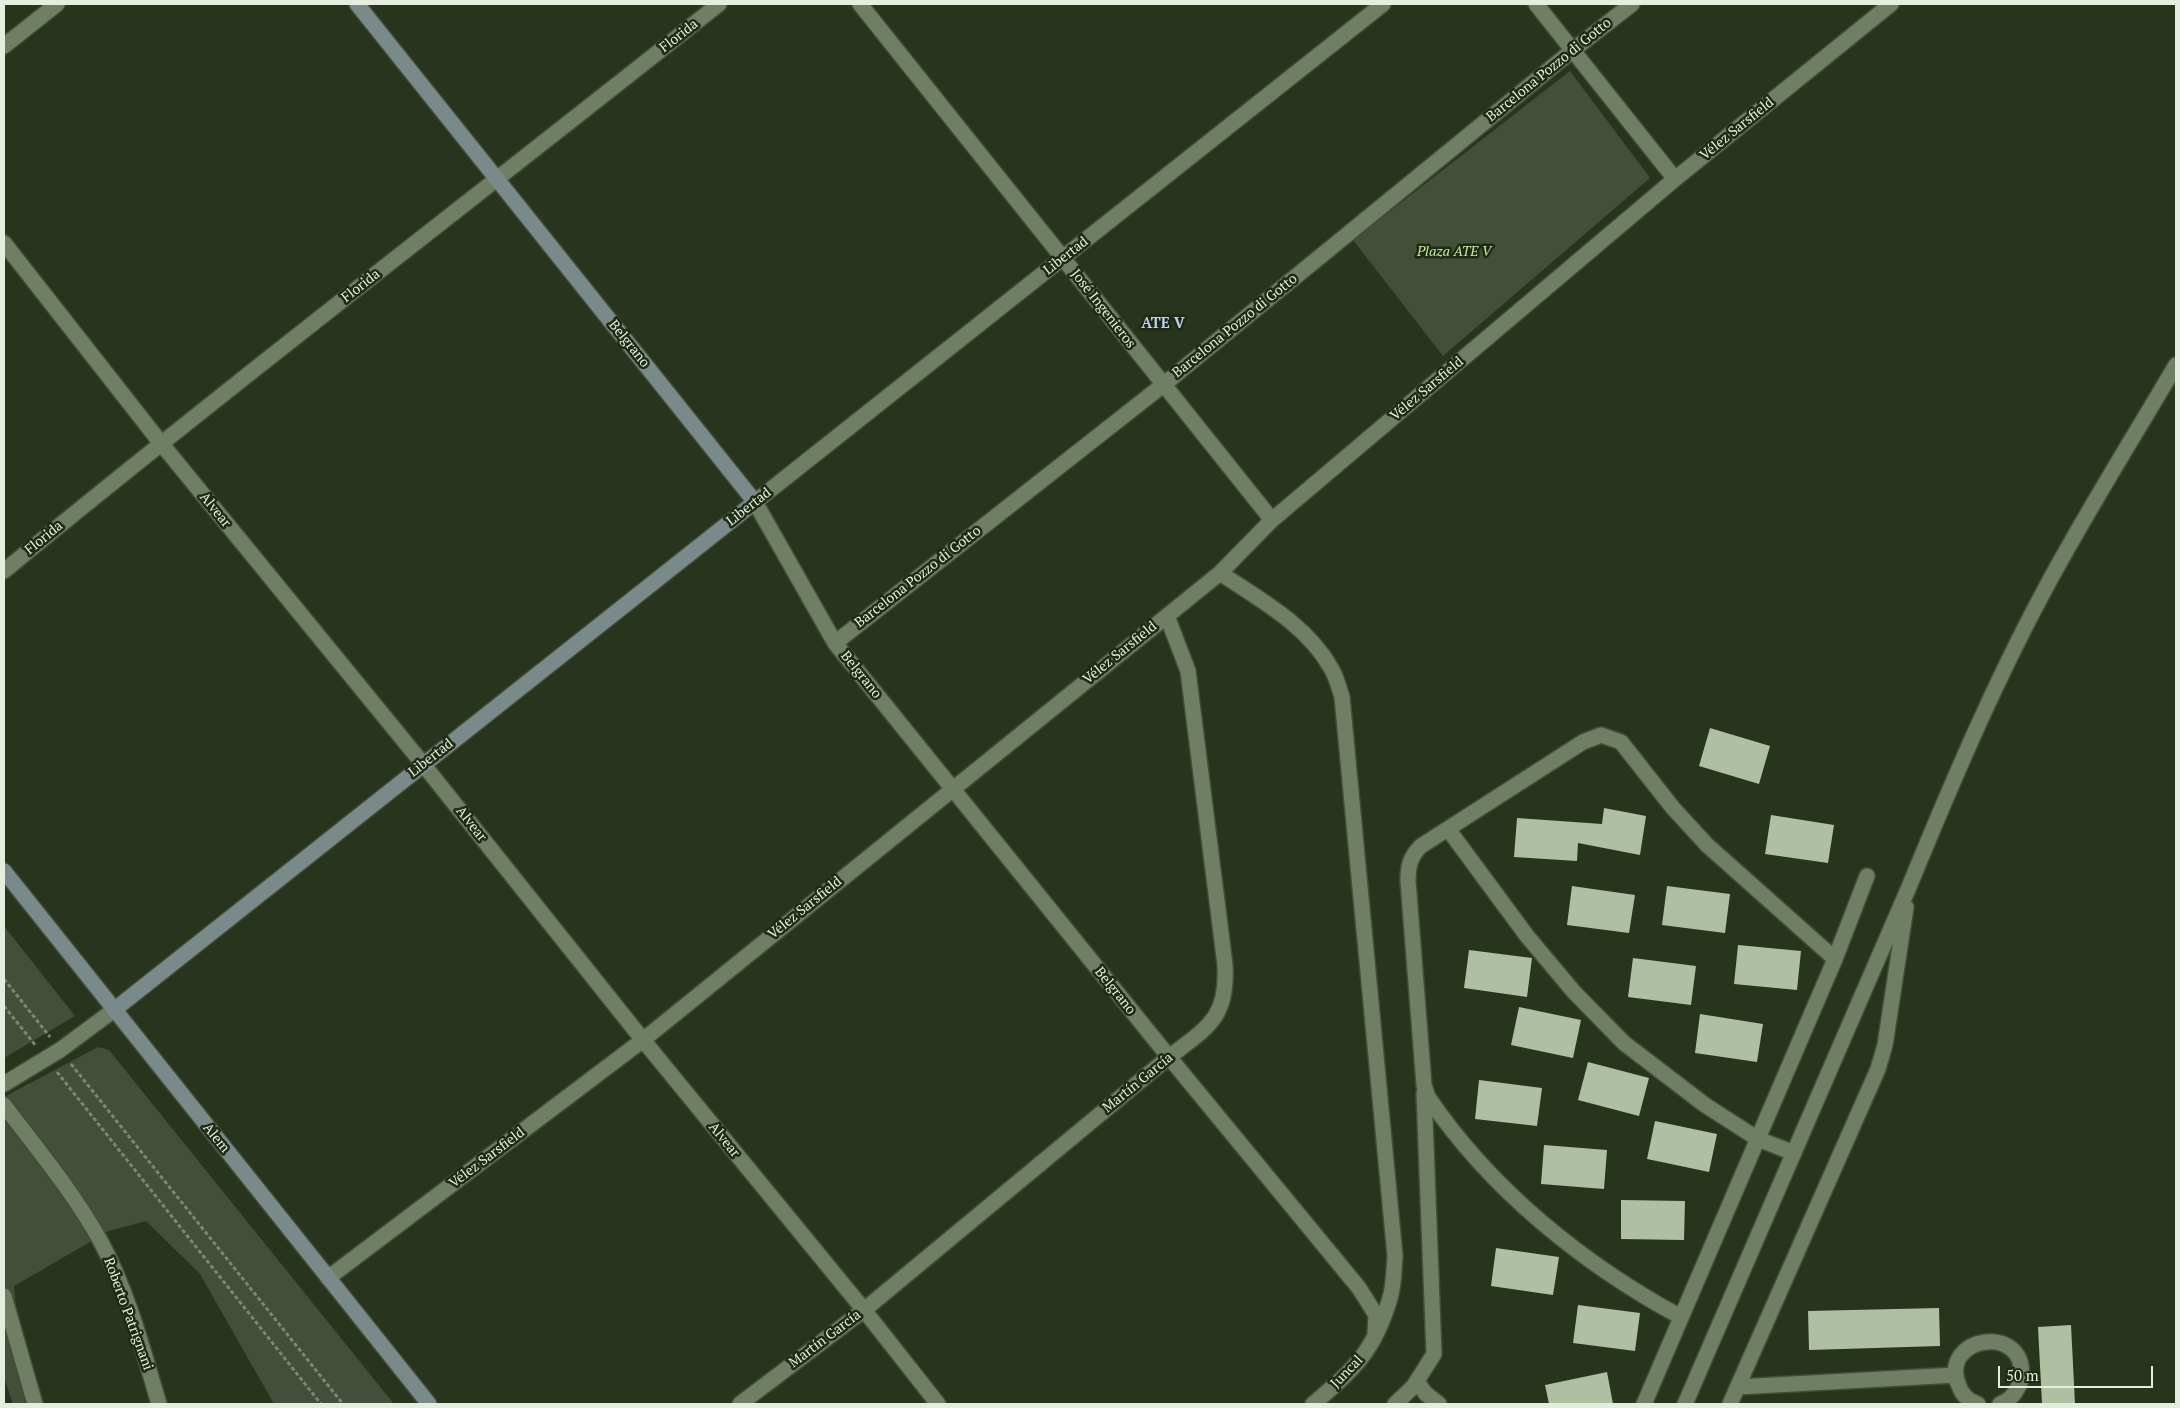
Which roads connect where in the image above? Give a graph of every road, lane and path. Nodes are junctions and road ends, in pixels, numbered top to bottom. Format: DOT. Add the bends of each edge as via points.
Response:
graph roads {
  1 [pos="57,4"];
  2 [pos="357,4"];
  3 [pos="720,4"];
  4 [pos="860,4"];
  5 [pos="1536,4"];
  6 [pos="1632,4"];
  7 [pos="1892,4"];
  8 [pos="1379,5"];
  9 [pos="4,46"];
  10 [pos="1573,50"];
  11 [pos="1675,179"];
  12 [pos="498,180"];
  13 [pos="4,243"];
  14 [pos="1064,258"];
  15 [pos="2176,365"];
  16 [pos="1163,385"];
  17 [pos="160,442"];
  18 [pos="755,502"];
  19 [pos="1272,520"];
  20 [pos="4,570"];
  21 [pos="1220,573"];
  22 [pos="1167,616"];
  23 [pos="835,643"];
  24 [pos="424,764"];
  25 [pos="952,788"];
  26 [pos="1448,829"];
  27 [pos="4,871"];
  28 [pos="1867,876"];
  29 [pos="1910,887"];
  30 [pos="1835,959"];
  31 [pos="4,979"];
  32 [pos="4,1006"];
  33 [pos="114,1010"];
  34 [pos="643,1040"];
  35 [pos="60,1050"];
  36 [pos="1169,1057"];
  37 [pos="46,1058"];
  38 [pos="4,1084"];
  39 [pos="1424,1085"];
  40 [pos="4,1105"];
  41 [pos="1758,1140"];
  42 [pos="1794,1153"];
  43 [pos="328,1278"];
  44 [pos="4,1296"];
  45 [pos="864,1310"];
  46 [pos="1681,1317"];
  47 [pos="1375,1334"];
  48 [pos="1956,1375"];
  49 [pos="1416,1382"];
  50 [pos="1738,1387"];
  51 [pos="35,1404"];
  52 [pos="159,1404"];
  53 [pos="321,1404"];
  54 [pos="343,1404"];
  55 [pos="429,1404"];
  56 [pos="740,1404"];
  57 [pos="938,1404"];
  58 [pos="1313,1404"];
  59 [pos="1395,1404"];
  60 [pos="1439,1404"];
  61 [pos="1644,1404"];
  62 [pos="1684,1404"];
  63 [pos="1730,1404"];
  64 [pos="1978,1404"];
  65 [pos="2000,1404"];
  1 -- 9 [label="street"];
  2 -- 12 [label="main road, Belgrano"];
  3 -- 12 [label="street, Florida"];
  4 -- 14 [label="street, José Ingenieros"];
  5 -- 10 [label="street"];
  6 -- 10 [label="street, Barcelona Pozzo di Gotto"];
  7 -- 11 [label="street, Vélez Sarsfield"];
  8 -- 14 [label="street, Libertad"];
  10 -- 11 [label="street"];
  10 -- 16 [label="street, Barcelona Pozzo di Gotto"];
  11 -- 19 [label="street, Vélez Sarsfield"];
  12 -- 17 [label="street, Florida"];
  12 -- 18 [label="main road, Belgrano"];
  13 -- 17 [label="street, Alvear"];
  14 -- 16 [label="street, José Ingenieros"];
  14 -- 18 [label="street, Libertad"];
  15 -- 29 [label="street" via="2084,517 2043,593 1994,692"];
  16 -- 19 [label="street, José Ingenieros"];
  16 -- 23 [label="street, Barcelona Pozzo di Gotto"];
  17 -- 20 [label="street, Florida"];
  17 -- 24 [label="street, Alvear"];
  18 -- 23 [label="street, Belgrano"];
  18 -- 24 [label="main road, Libertad"];
  19 -- 21 [label="street, Vélez Sarsfield"];
  21 -- 22 [label="street, Vélez Sarsfield"];
  21 -- 47 [label="street, Juncal" via="1282,615 1319,650 1332,669 1342,697 1395,1256 1391,1297"];
  22 -- 25 [label="street, Vélez Sarsfield"];
  22 -- 36 [label="street, Martín García" via="1188,671 1226,984 1220,1011 1204,1030"];
  23 -- 25 [label="street, Belgrano"];
  24 -- 33 [label="main road, Libertad"];
  24 -- 34 [label="street, Alvear"];
  25 -- 34 [label="street, Vélez Sarsfield"];
  25 -- 36 [label="street, Belgrano"];
  26 -- 30 [label="street" via="1583,742 1601,735 1621,742 1707,845"];
  26 -- 39 [label="street" via="1421,846 1412,855 1408,867"];
  26 -- 41 [label="street" via="1539,950 1574,992 1624,1043 1705,1105"];
  27 -- 33 [label="main road, Alem"];
  28 -- 30 [label="street"];
  29 -- 42 [label="street"];
  29 -- 50 [label="street" via="1886,1045 1878,1069"];
  30 -- 41 [label="street"];
  31 -- 35 [label="path"];
  32 -- 37 [label="path"];
  33 -- 35 [label="street"];
  33 -- 43 [label="main road, Alem"];
  34 -- 43 [label="street, Vélez Sarsfield"];
  34 -- 45 [label="street, Alvear"];
  35 -- 37 [label="street"];
  35 -- 54 [label="path"];
  36 -- 45 [label="street, Martín García"];
  36 -- 47 [label="street, Belgrano" via="1359,1288 1376,1315"];
  37 -- 38 [label="street"];
  37 -- 53 [label="path"];
  39 -- 46 [label="street" via="1433,1104 1480,1162 1525,1207 1597,1267"];
  39 -- 49 [label="street" via="1434,1354"];
  40 -- 52 [label="street, Roberto Patrignani" via="74,1196 102,1243 121,1285"];
  41 -- 42 [label="street"];
  41 -- 46 [label="street"];
  42 -- 62 [label="street"];
  43 -- 55 [label="main road, Alem"];
  44 -- 51 [label="street"];
  45 -- 56 [label="street, Martín García"];
  45 -- 57 [label="street, Alvear"];
  46 -- 61 [label="street"];
  47 -- 58 [label="street, Juncal" via="1362,1359"];
  48 -- 50 [label="street"];
  48 -- 64 [label="street" via="1965,1397"];
  48 -- 65 [label="street" via="1958,1360 1971,1346 1989,1340 2007,1346 2019,1361 2020,1381 2011,1398"];
  49 -- 59 [label="street"];
  49 -- 60 [label="street"];
  50 -- 63 [label="street"];
}
